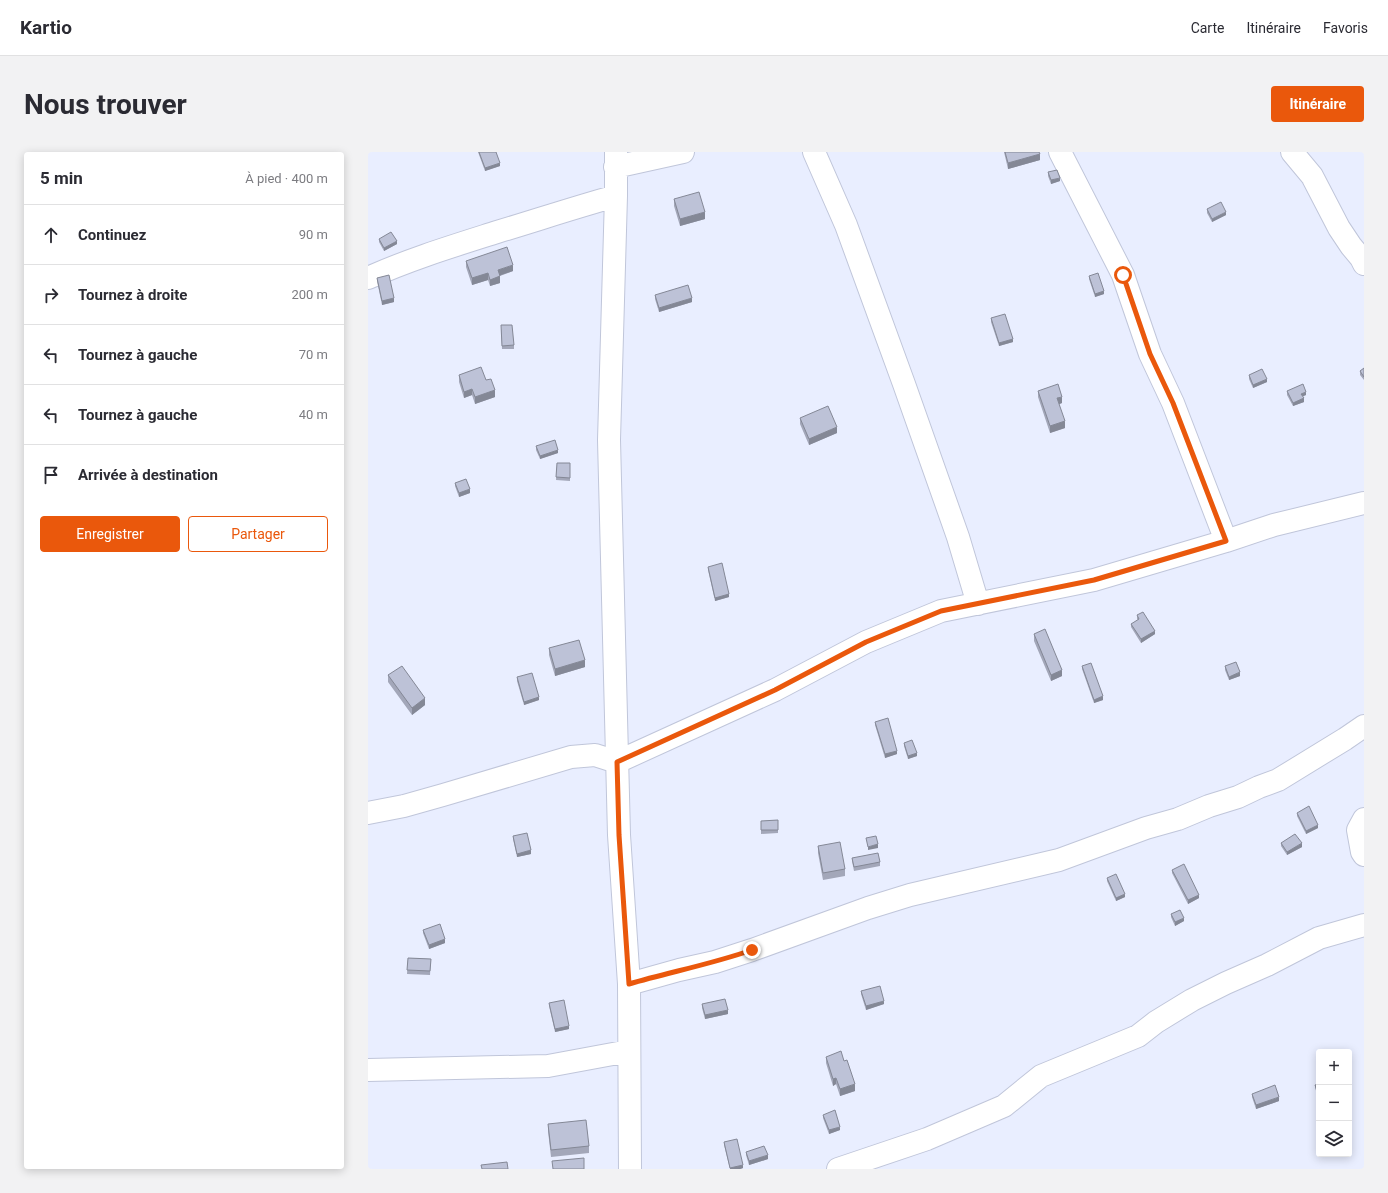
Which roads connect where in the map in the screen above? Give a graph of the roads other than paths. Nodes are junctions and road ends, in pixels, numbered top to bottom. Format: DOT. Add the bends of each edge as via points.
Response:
graph roads {
  1 [pos="683,152"];
  2 [pos="814,152"];
  3 [pos="1060,152"];
  4 [pos="1292,152"];
  5 [pos="616,159"];
  6 [pos="616,196"];
  7 [pos="1364,264"];
  8 [pos="368,278"];
  9 [pos="1364,503"];
  10 [pos="1226,541"];
  11 [pos="978,604"];
  12 [pos="1364,726"];
  13 [pos="617,762"];
  14 [pos="368,813"];
  15 [pos="1364,819"];
  16 [pos="1364,855"];
  17 [pos="1364,925"];
  18 [pos="629,984"];
  19 [pos="629,1051"];
  20 [pos="368,1070"];
  21 [pos="630,1169"];
  22 [pos="838,1169"];
  1 -- 5 [label="street"];
  2 -- 11 [label="street" via="846,225 904,384 958,537"];
  3 -- 10 [label="street" via="1123,275 1150,354 1173,403"];
  4 -- 7 [label="street" via="1312,176 1339,228"];
  5 -- 6 [label="street"];
  6 -- 8 [label="street" via="438,251"];
  6 -- 13 [label="street" via="609,440"];
  9 -- 10 [label="street" via="1274,524"];
  10 -- 11 [label="street" via="1094,580"];
  11 -- 13 [label="street" via="941,611 872,639 775,690"];
  12 -- 18 [label="street" via="1278,780 1178,819 1059,860 903,897 715,962"];
  13 -- 14 [label="street" via="594,755 571,757 444,795"];
  13 -- 18 [label="street"];
  15 -- 16 [label="street" via="1358,830"];
  17 -- 22 [label="street" via="1319,938 1192,1000 1138,1036 1041,1076 1004,1106 927,1139"];
  18 -- 19 [label="street"];
  19 -- 20 [label="street" via="548,1066"];
  19 -- 21 [label="street"];
}
